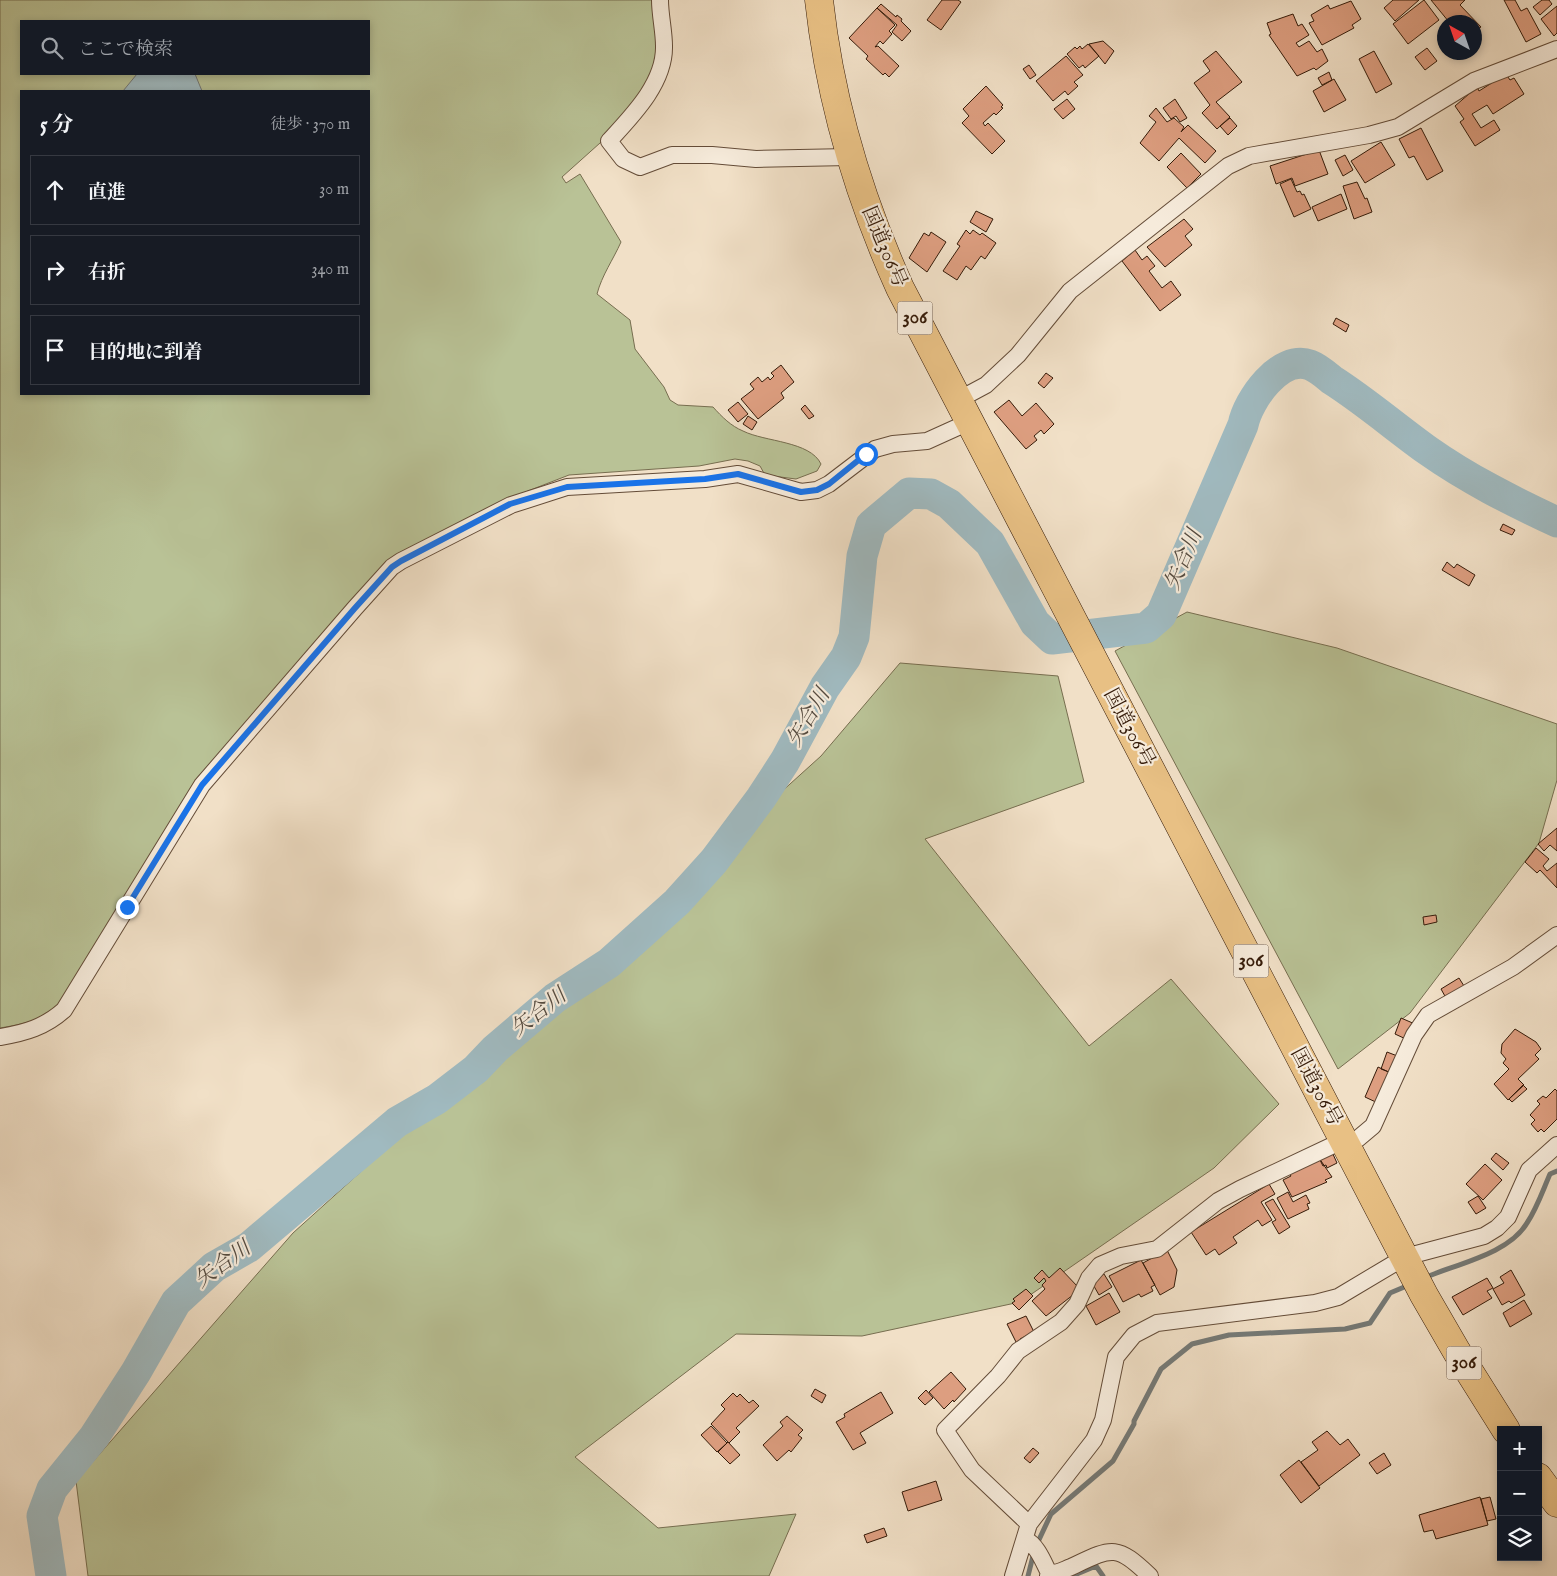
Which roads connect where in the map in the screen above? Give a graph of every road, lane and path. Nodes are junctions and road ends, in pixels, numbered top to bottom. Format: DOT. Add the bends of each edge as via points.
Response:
graph roads {
  1 [pos="660,0"];
  2 [pos="820,0"];
  3 [pos="1557,49"];
  4 [pos="849,157"];
  5 [pos="963,411"];
  6 [pos="1557,935"];
  7 [pos="0,1037"];
  8 [pos="1346,1144"];
  9 [pos="1557,1145"];
  10 [pos="1407,1262"];
  11 [pos="1503,1426"];
  12 [pos="1542,1482"];
  13 [pos="1557,1503"];
  14 [pos="1028,1535"];
  15 [pos="1049,1574"];
  16 [pos="1012,1576"];
  17 [pos="1150,1576"];
  1 -- 4 [label="street" via="664,47 658,71 640,105 609,141 627,163 640,167 672,156"];
  2 -- 4 [label="highway, 国道306号 / 306" via="829,69"];
  3 -- 5 [label="street" via="1474,81 1398,127 1250,156 1228,166 1070,291 1018,354"];
  4 -- 5 [label="highway, 国道306号 / 306" via="884,252"];
  5 -- 7 [label="street" via="927,441 875,449 817,490 801,492 738,474 567,487 510,504 401,561 355,608 202,785 64,1010 34,1030"];
  5 -- 8 [label="highway, 国道306号 / 306"];
  6 -- 8 [label="street" via="1513,967 1428,1015 1414,1035 1373,1126"];
  8 -- 10 [label="highway, 国道306号 / 306"];
  8 -- 14 [label="street" via="1225,1197 1157,1249 1121,1256 1100,1265 1089,1278 1077,1304 1061,1322 1018,1351 945,1430 972,1470"];
  9 -- 10 [label="street" via="1529,1170 1508,1217 1497,1228 1484,1236"];
  10 -- 11 [label="highway, 国道306号 / 306" via="1457,1352"];
  10 -- 14 [label="street" via="1338,1297 1315,1303 1157,1323 1134,1336 1116,1357 1103,1420 1094,1440"];
  12 -- 13 [label="highway"];
  14 -- 15 [label="street"];
  14 -- 16 [label="street"];
  15 -- 17 [label="street" via="1113,1551 1129,1557"];
}
